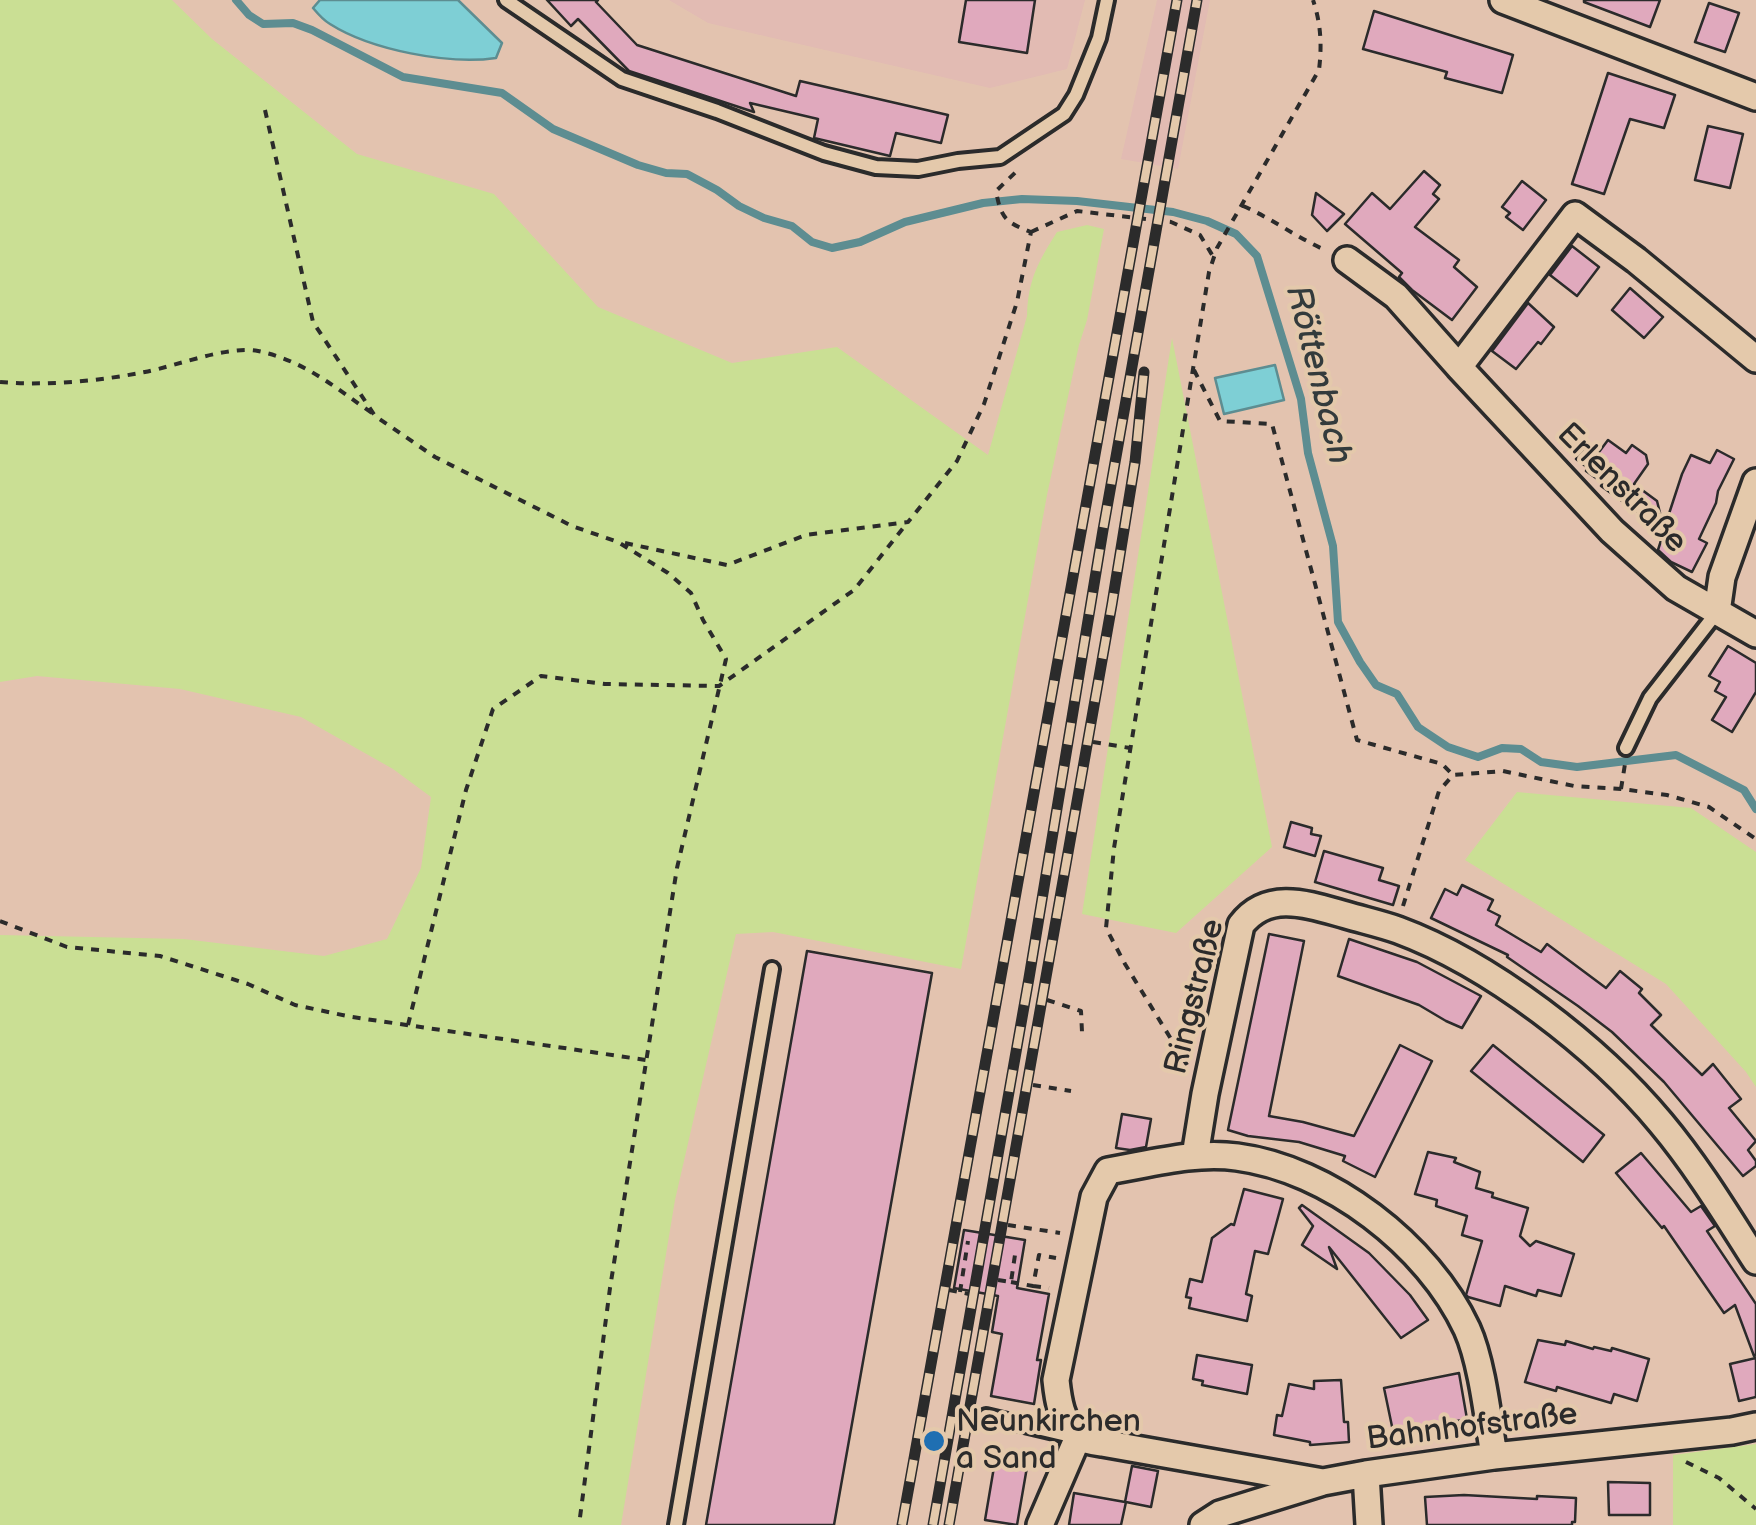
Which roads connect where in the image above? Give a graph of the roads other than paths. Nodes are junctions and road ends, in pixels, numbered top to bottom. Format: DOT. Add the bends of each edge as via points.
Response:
graph roads {
  1 [pos="509,0"];
  2 [pos="1107,0"];
  3 [pos="1503,0"];
  4 [pos="1756,97"];
  5 [pos="1347,260"];
  6 [pos="1756,359"];
  7 [pos="1458,367"];
  8 [pos="1756,482"];
  9 [pos="1717,612"];
  10 [pos="1756,634"];
  11 [pos="1626,748"];
  12 [pos="772,969"];
  13 [pos="1195,1156"];
  14 [pos="1756,1261"];
  15 [pos="986,1416"];
  16 [pos="1756,1426"];
  17 [pos="1078,1438"];
  18 [pos="1494,1456"];
  19 [pos="1366,1474"];
  20 [pos="1322,1482"];
  21 [pos="676,1525"];
  22 [pos="1040,1525"];
  23 [pos="1203,1525"];
  24 [pos="1369,1525"];
  1 -- 2 [label="lane" via="622,80 824,153 876,167 918,169 1000,157 1064,114 1099,38"];
  3 -- 4 [label="street"];
  5 -- 7 [label="street, Erlenstraße" via="1396,296"];
  6 -- 7 [label="street" via="1575,215"];
  7 -- 9 [label="street, Erlenstraße" via="1612,531 1676,588"];
  8 -- 9 [label="street" via="1722,577"];
  9 -- 10 [label="street, Erlenstraße"];
  9 -- 11 [label="lane" via="1650,698"];
  12 -- 21 [label="lane"];
  13 -- 14 [label="street, Ringstraße" via="1240,925 1266,905 1319,908 1443,950 1510,988 1584,1046 1660,1122"];
  13 -- 17 [label="street" via="1108,1171 1094,1198 1056,1380 1058,1403"];
  13 -- 18 [label="street" via="1275,1164 1336,1192 1424,1261 1468,1332"];
  15 -- 17 [label="lane"];
  16 -- 18 [label="street, Bahnhofstraße"];
  17 -- 20 [label="street"];
  17 -- 22 [label="street"];
  18 -- 19 [label="street, Bahnhofstraße"];
  19 -- 20 [label="street, Bahnhofstraße"];
  19 -- 24 [label="street"];
  20 -- 23 [label="street, Bahnhofstraße"];
}
